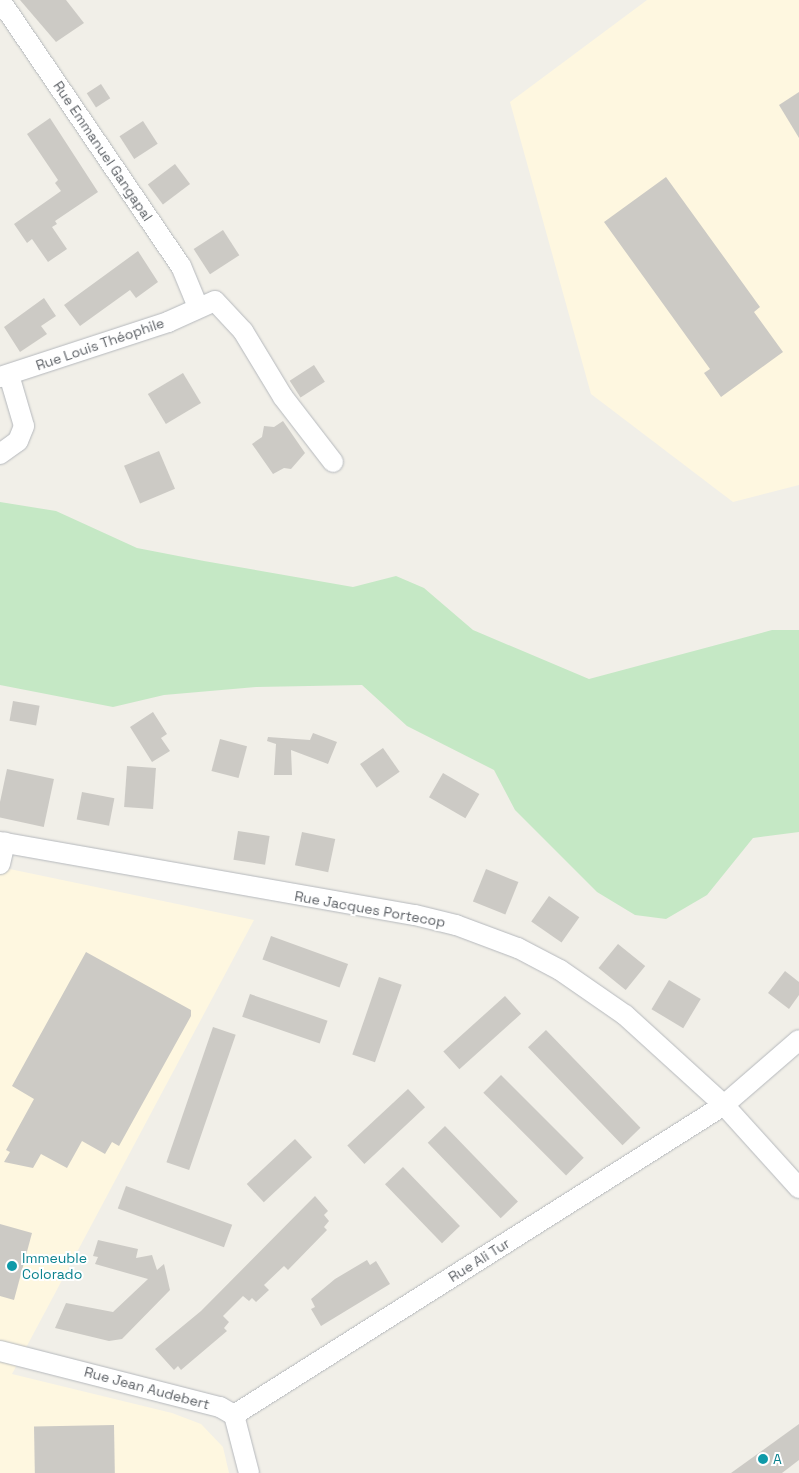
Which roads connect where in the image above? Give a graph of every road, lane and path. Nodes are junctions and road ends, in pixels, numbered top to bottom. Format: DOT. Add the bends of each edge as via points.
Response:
graph roads {
  1 [pos="0,0"];
  2 [pos="198,307"];
  3 [pos="5,376"];
  4 [pos="0,454"];
  5 [pos="334,462"];
  6 [pos="2,843"];
  7 [pos="0,864"];
  8 [pos="799,1040"];
  9 [pos="724,1105"];
  10 [pos="799,1188"];
  11 [pos="0,1351"];
  12 [pos="234,1415"];
  13 [pos="249,1473"];
  1 -- 2 [label="street, Rue Emmanuel Gangapal" via="181,266"];
  2 -- 3 [label="street, Rue Louis Théophile" via="168,322"];
  2 -- 5 [label="street" via="215,301 243,330 282,397"];
  3 -- 4 [label="street" via="24,426 18,441"];
  6 -- 7 [label="street"];
  6 -- 9 [label="street, Rue Jacques Portecop" via="456,926 518,948 590,989 663,1048"];
  8 -- 9 [label="street, Rue Ali Tur"];
  9 -- 10 [label="street, Rue Jacques Portecop"];
  9 -- 12 [label="street, Rue Ali Tur"];
  11 -- 12 [label="street, Rue Jean Audebert" via="201,1400"];
  12 -- 13 [label="street"];
}
